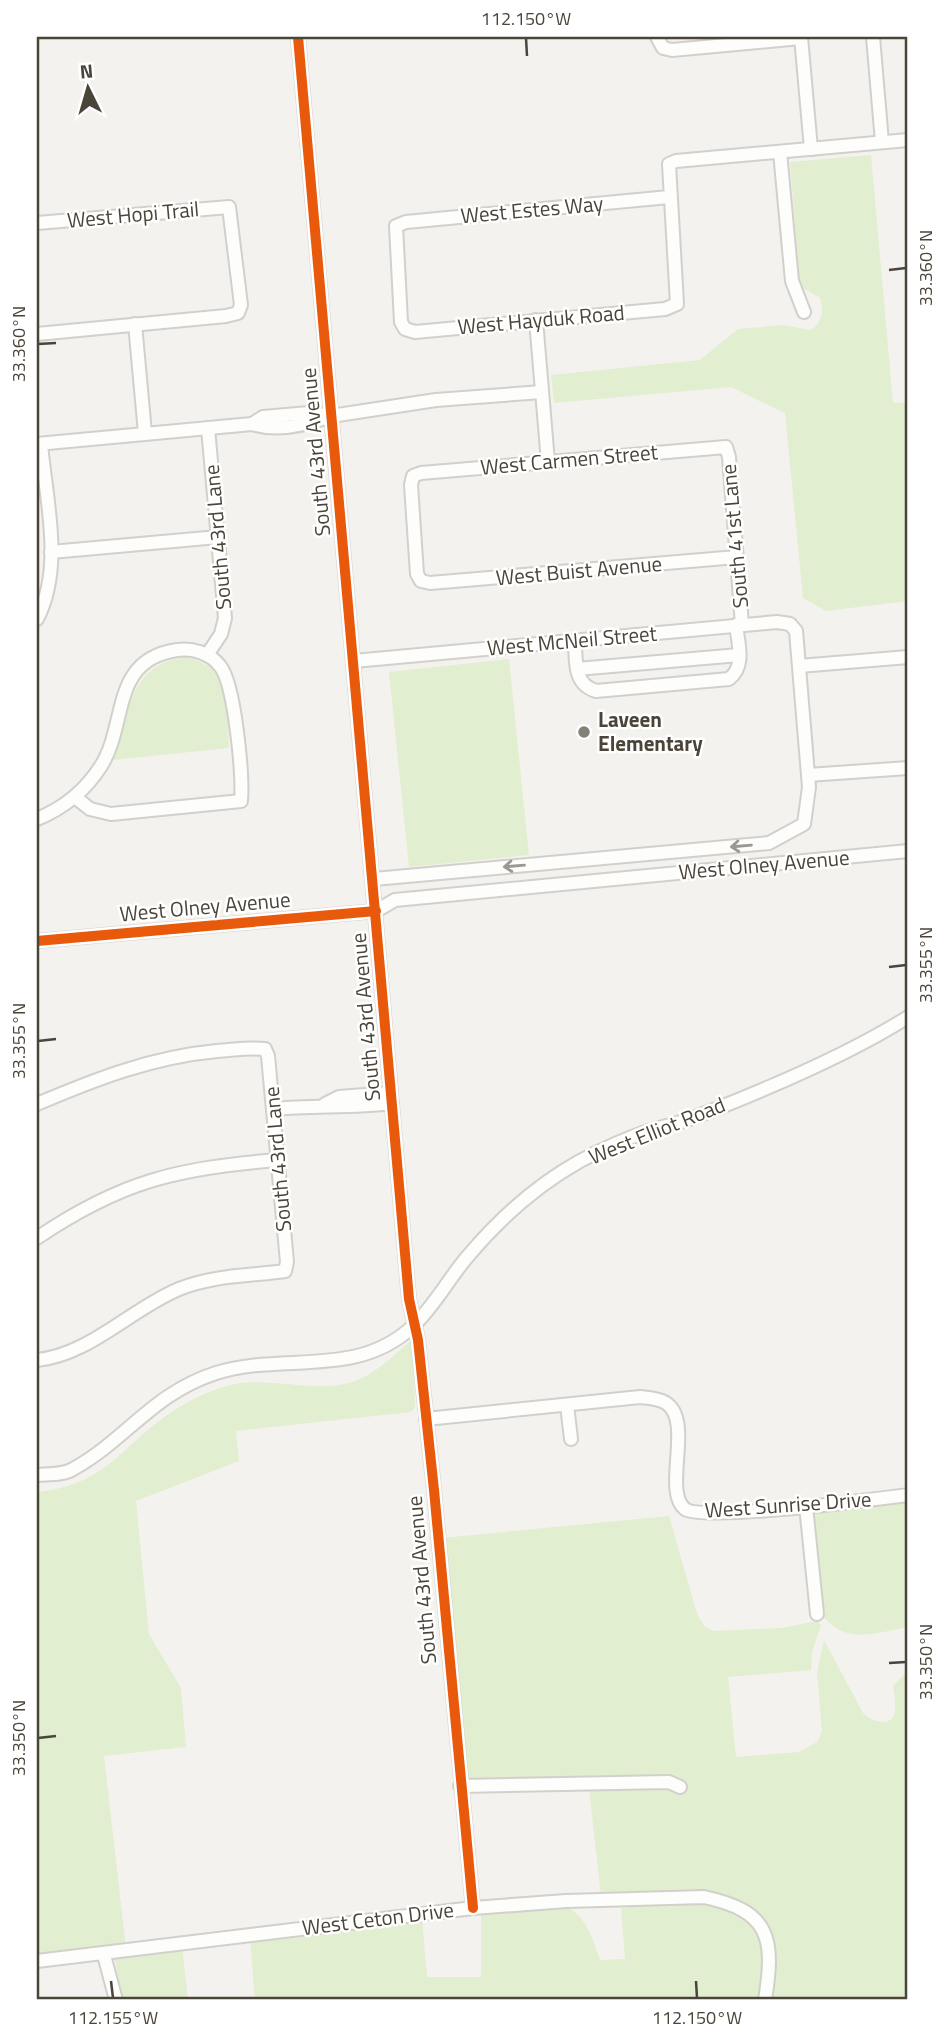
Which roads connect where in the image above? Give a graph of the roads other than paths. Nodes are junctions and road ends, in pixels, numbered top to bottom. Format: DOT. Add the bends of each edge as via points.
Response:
graph roads {
  1 [pos="298,37"];
  2 [pos="801,37"];
  3 [pos="873,37"];
  4 [pos="660,42"];
  5 [pos="908,140"];
  6 [pos="882,142"];
  7 [pos="811,149"];
  8 [pos="780,152"];
  9 [pos="669,197"];
  10 [pos="37,223"];
  11 [pos="804,312"];
  12 [pos="536,320"];
  13 [pos="135,324"];
  14 [pos="405,329"];
  15 [pos="37,334"];
  16 [pos="542,392"];
  17 [pos="331,416"];
  18 [pos="208,428"];
  19 [pos="145,433"];
  20 [pos="39,444"];
  21 [pos="726,447"];
  22 [pos="548,462"];
  23 [pos="218,537"];
  24 [pos="51,552"];
  25 [pos="737,557"];
  26 [pos="421,580"];
  27 [pos="37,619"];
  28 [pos="739,625"];
  29 [pos="575,641"];
  30 [pos="739,654"];
  31 [pos="207,655"];
  32 [pos="908,657"];
  33 [pos="354,661"];
  34 [pos="799,666"];
  35 [pos="577,669"];
  36 [pos="908,768"];
  37 [pos="808,775"];
  38 [pos="75,797"];
  39 [pos="37,819"];
  40 [pos="908,851"];
  41 [pos="374,879"];
  42 [pos="376,911"];
  43 [pos="37,941"];
  44 [pos="908,1017"];
  45 [pos="392,1098"];
  46 [pos="37,1104"];
  47 [pos="273,1109"];
  48 [pos="278,1160"];
  49 [pos="37,1238"];
  50 [pos="412,1327"];
  51 [pos="37,1360"];
  52 [pos="567,1405"];
  53 [pos="426,1419"];
  54 [pos="571,1439"];
  55 [pos="37,1475"];
  56 [pos="908,1495"];
  57 [pos="806,1506"];
  58 [pos="817,1614"];
  59 [pos="460,1786"];
  60 [pos="680,1787"];
  61 [pos="473,1908"];
  62 [pos="104,1955"];
  63 [pos="37,1962"];
  64 [pos="116,2000"];
  65 [pos="765,2000"];
  1 -- 17 [label="street, South 43rd Avenue"];
  2 -- 4 [label="street" via="671,50"];
  2 -- 7 [label="street"];
  3 -- 6 [label="street"];
  5 -- 6 [label="street"];
  6 -- 7 [label="street"];
  7 -- 8 [label="street"];
  8 -- 9 [label="street" via="676,161 669,164"];
  8 -- 11 [label="street" via="792,281"];
  9 -- 12 [label="street, West Hayduk Road" via="677,304 665,309"];
  9 -- 14 [label="street, West Estes Way" via="396,226"];
  10 -- 13 [label="street, West Hopi Trail" via="229,207 241,305 238,313"];
  12 -- 14 [label="street, West Hayduk Road" via="415,332"];
  12 -- 16 [label="street"];
  13 -- 15 [label="street"];
  13 -- 19 [label="street"];
  16 -- 17 [label="street" via="436,400"];
  16 -- 22 [label="street"];
  17 -- 18 [label="street" via="276,427"];
  17 -- 33 [label="street, South 43rd Avenue"];
  18 -- 19 [label="street"];
  18 -- 23 [label="street, South 43rd Lane"];
  19 -- 20 [label="street"];
  20 -- 24 [label="street"];
  21 -- 22 [label="street, West Carmen Street"];
  21 -- 25 [label="street, South 41st Lane"];
  22 -- 26 [label="street, West Carmen Street" via="413,476 417,574"];
  23 -- 24 [label="street"];
  23 -- 31 [label="street, South 43rd Lane" via="225,618"];
  24 -- 27 [label="street" via="49,592"];
  25 -- 26 [label="street, West Buist Avenue" via="430,583"];
  25 -- 28 [label="street, South 41st Lane"];
  28 -- 29 [label="street, West McNeil Street"];
  28 -- 30 [label="street, South 41st Lane"];
  28 -- 34 [label="street, West McNeil Street" via="790,624 796,631"];
  29 -- 33 [label="street, West McNeil Street"];
  29 -- 35 [label="street"];
  30 -- 35 [label="street"];
  30 -- 35 [label="street" via="738,667 729,679 596,691 586,688"];
  31 -- 38 [label="street" via="175,651 142,666 125,688 103,762"];
  31 -- 38 [label="street" via="224,671 231,688 240,801 111,814 90,809"];
  32 -- 34 [label="street"];
  33 -- 41 [label="street, South 43rd Avenue"];
  34 -- 37 [label="street"];
  36 -- 37 [label="street"];
  37 -- 41 [label="street, one-way" via="804,824 769,843"];
  38 -- 39 [label="street"];
  40 -- 42 [label="street, West Olney Avenue" via="395,900"];
  41 -- 42 [label="street, South 43rd Avenue"];
  42 -- 43 [label="street, West Olney Avenue"];
  42 -- 45 [label="street, South 43rd Avenue"];
  44 -- 50 [label="street, West Elliot Road" via="879,1035 696,1117 646,1132 581,1161 505,1216"];
  45 -- 47 [label="street"];
  45 -- 50 [label="street, South 43rd Avenue"];
  46 -- 47 [label="street, South 43rd Lane" via="99,1077 151,1062 187,1054 265,1049"];
  47 -- 48 [label="street, South 43rd Lane"];
  48 -- 49 [label="street" via="207,1166 153,1178 91,1203"];
  48 -- 51 [label="street, South 43rd Lane" via="285,1271 182,1288 145,1305 59,1358"];
  50 -- 53 [label="street, South 43rd Avenue" via="418,1340"];
  50 -- 55 [label="street, West Elliot Road" via="358,1358 267,1363 218,1372 156,1403 71,1471"];
  52 -- 53 [label="street, West Sunrise Drive"];
  52 -- 54 [label="street"];
  52 -- 57 [label="street, West Sunrise Drive" via="640,1397 666,1403 674,1411 677,1427 678,1496 690,1512"];
  53 -- 59 [label="street, South 43rd Avenue"];
  56 -- 57 [label="street, West Sunrise Drive"];
  57 -- 58 [label="street"];
  59 -- 60 [label="street" via="669,1782"];
  59 -- 61 [label="street, South 43rd Avenue"];
  61 -- 62 [label="street, West Ceton Drive"];
  61 -- 65 [label="street, West Ceton Drive" via="675,1897 725,1901 760,1921 766,1932"];
  62 -- 63 [label="street, West Ceton Drive"];
  62 -- 64 [label="street"];
}
